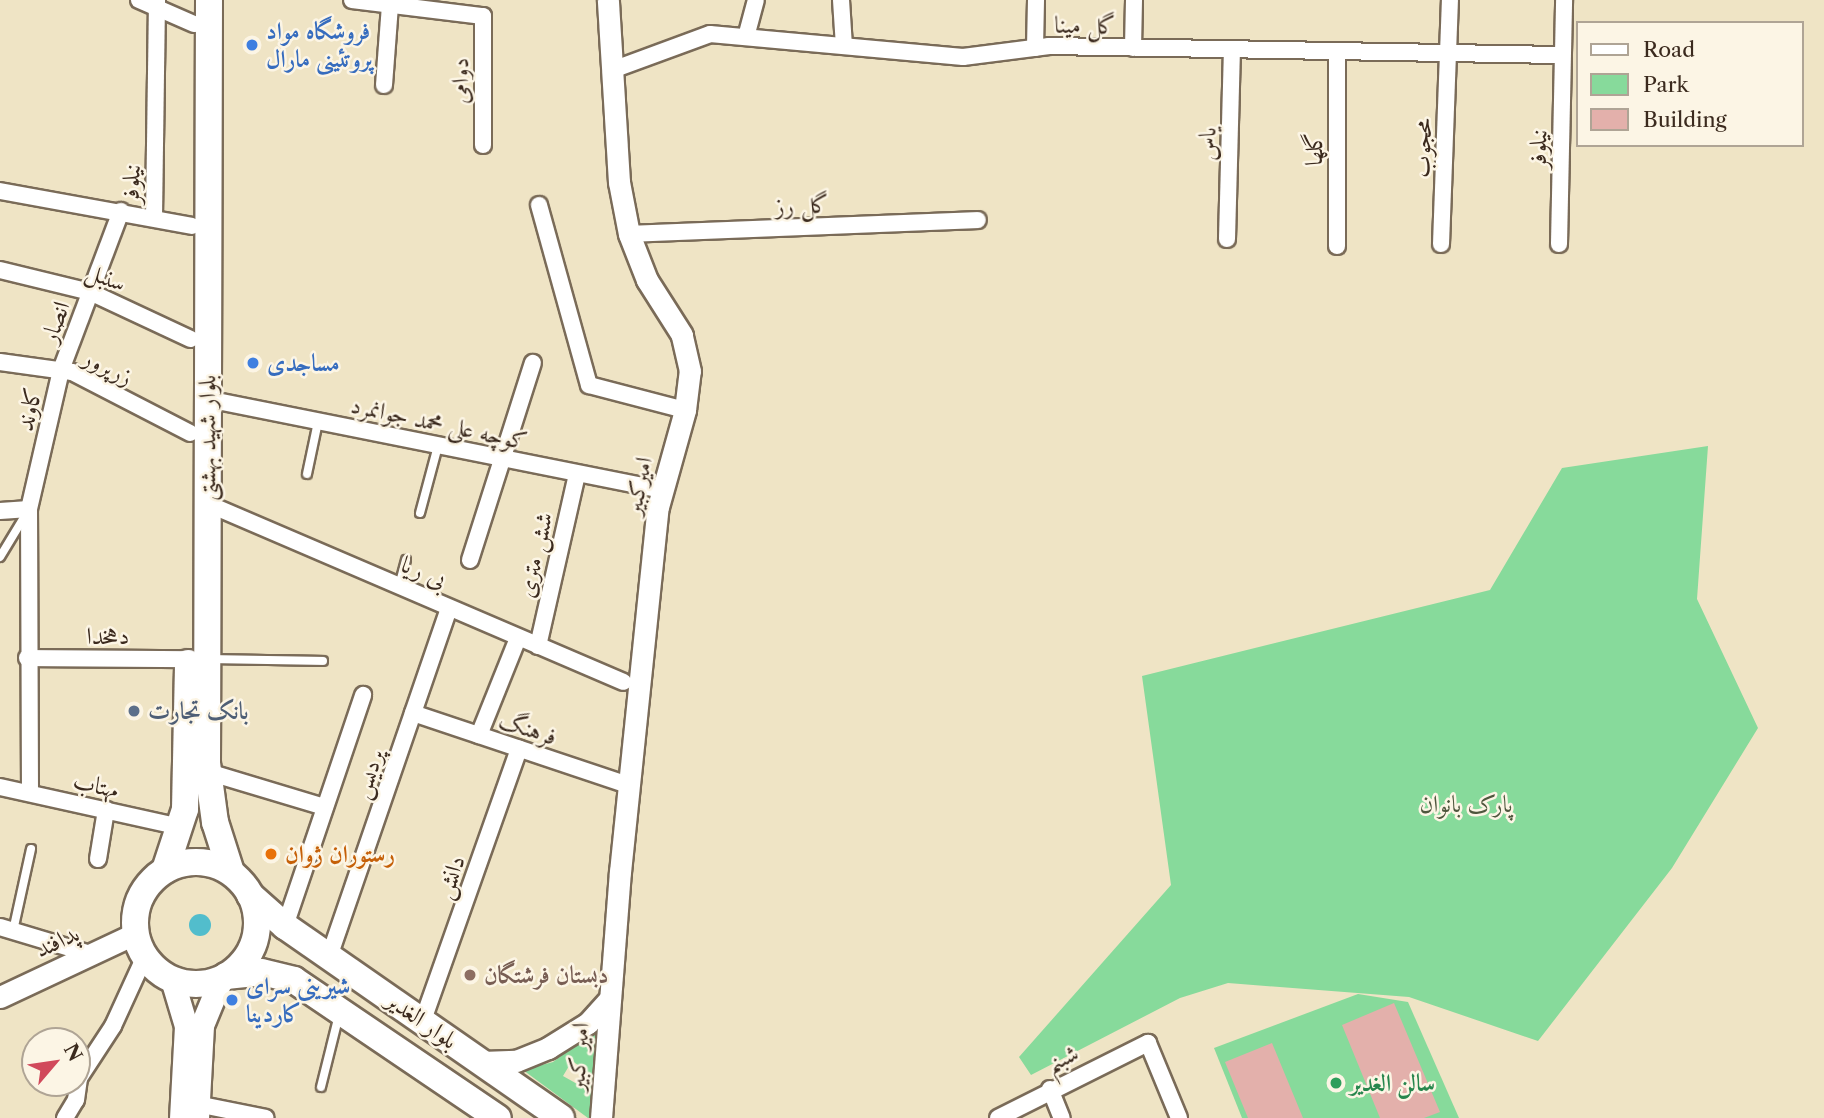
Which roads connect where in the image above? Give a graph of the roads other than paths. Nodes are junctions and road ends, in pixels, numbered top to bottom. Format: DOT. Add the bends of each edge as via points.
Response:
graph roads {
  1 [pos="139,0"];
  2 [pos="209,0"];
  3 [pos="353,0"];
  4 [pos="608,0"];
  5 [pos="756,0"];
  6 [pos="841,0"];
  7 [pos="1036,0"];
  8 [pos="1134,0"];
  9 [pos="1450,0"];
  10 [pos="1563,0"];
  11 [pos="408,3"];
  12 [pos="157,4"];
  13 [pos="390,5"];
  14 [pos="478,10"];
  15 [pos="194,12"];
  16 [pos="746,37"];
  17 [pos="844,46"];
  18 [pos="1035,48"];
  19 [pos="1133,48"];
  20 [pos="1232,50"];
  21 [pos="1337,52"];
  22 [pos="1449,54"];
  23 [pos="1562,55"];
  24 [pos="615,69"];
  25 [pos="384,85"];
  26 [pos="482,145"];
  27 [pos="0,191"];
  28 [pos="539,205"];
  29 [pos="121,211"];
  30 [pos="154,216"];
  31 [pos="978,220"];
  32 [pos="192,226"];
  33 [pos="629,234"];
  34 [pos="1227,239"];
  35 [pos="1441,244"];
  36 [pos="1559,244"];
  37 [pos="1337,246"];
  38 [pos="0,270"];
  39 [pos="90,292"];
  40 [pos="191,339"];
  41 [pos="0,362"];
  42 [pos="533,363"];
  43 [pos="61,370"];
  44 [pos="207,399"];
  45 [pos="685,410"];
  46 [pos="318,422"];
  47 [pos="190,433"];
  48 [pos="438,446"];
  49 [pos="500,459"];
  50 [pos="307,474"];
  51 [pos="577,475"];
  52 [pos="662,490"];
  53 [pos="206,503"];
  54 [pos="29,509"];
  55 [pos="0,511"];
  56 [pos="420,513"];
  57 [pos="0,557"];
  58 [pos="406,559"];
  59 [pos="470,559"];
  60 [pos="399,586"];
  61 [pos="449,608"];
  62 [pos="518,638"];
  63 [pos="538,646"];
  64 [pos="27,658"];
  65 [pos="197,659"];
  66 [pos="323,661"];
  67 [pos="623,682"];
  68 [pos="363,695"];
  69 [pos="413,713"];
  70 [pos="479,735"];
  71 [pos="519,749"];
  72 [pos="208,772"];
  73 [pos="628,785"];
  74 [pos="0,787"];
  75 [pos="30,793"];
  76 [pos="319,805"];
  77 [pos="106,810"];
  78 [pos="181,827"];
  79 [pos="31,849"];
  80 [pos="98,859"];
  81 [pos="165,870"];
  82 [pos="231,873"];
  83 [pos="250,895"];
  84 [pos="285,926"];
  85 [pos="6,929"];
  86 [pos="141,944"];
  87 [pos="325,951"];
  88 [pos="90,954"];
  89 [pos="223,977"];
  90 [pos="172,979"];
  91 [pos="305,986"];
  92 [pos="0,997"];
  93 [pos="609,1000"];
  94 [pos="340,1009"];
  95 [pos="423,1020"];
  96 [pos="482,1062"];
  97 [pos="321,1087"];
  98 [pos="1050,1089"];
  99 [pos="192,1114"];
  100 [pos="65,1118"];
  101 [pos="266,1118"];
  102 [pos="498,1118"];
  103 [pos="561,1118"];
  104 [pos="601,1118"];
  105 [pos="998,1118"];
  106 [pos="1062,1118"];
  107 [pos="1179,1118"];
  1 -- 12 [label="street"];
  2 -- 44 [label="main road, بلوار شهید بهشتی"];
  3 -- 13 [label="street"];
  4 -- 24 [label="street, امیرکبیر"];
  5 -- 16 [label="street"];
  6 -- 17 [label="street"];
  7 -- 18 [label="street"];
  8 -- 19 [label="street"];
  9 -- 22 [label="street, محجوب"];
  10 -- 23 [label="street, نیلوفر"];
  11 -- 13 [label="street"];
  11 -- 14 [label="street"];
  12 -- 15 [label="street"];
  12 -- 30 [label="street, نیلوفر"];
  13 -- 25 [label="street"];
  14 -- 26 [label="street, دوامی"];
  15 -- 32 [label="main road, بلوار شهید بهشتی"];
  16 -- 17 [label="street, گل مینا"];
  16 -- 24 [label="street, گل مینا" via="710,34"];
  17 -- 18 [label="street, گل مینا" via="963,57"];
  18 -- 19 [label="street, گل مینا"];
  19 -- 20 [label="street, گل مینا"];
  20 -- 21 [label="street, گل مینا"];
  20 -- 34 [label="street, یاس"];
  21 -- 22 [label="street, گل مینا"];
  21 -- 37 [label="street, گلها"];
  22 -- 23 [label="street, گل مینا"];
  22 -- 35 [label="street, محجوب"];
  23 -- 36 [label="street, نیلوفر"];
  24 -- 33 [label="street, امیرکبیر" via="619,182"];
  27 -- 29 [label="street, نیلوفر"];
  28 -- 45 [label="street" via="589,384"];
  29 -- 30 [label="street, نیلوفر"];
  29 -- 39 [label="street, انصار"];
  30 -- 32 [label="street"];
  31 -- 33 [label="street, گل رز"];
  32 -- 40 [label="main road, بلوار شهید بهشتی"];
  33 -- 45 [label="street, امیرکبیر" via="647,280 682,335 690,371"];
  38 -- 39 [label="street, سنبل"];
  39 -- 40 [label="street, سنبل"];
  39 -- 43 [label="street, انصار"];
  40 -- 47 [label="main road, بلوار شهید بهشتی"];
  41 -- 43 [label="street, زرپرور"];
  42 -- 49 [label="street"];
  43 -- 47 [label="street, زرپرور"];
  43 -- 54 [label="street, کاوند"];
  44 -- 46 [label="street, کوچه علی محمد جوانمرد"];
  44 -- 53 [label="main road, بلوار شهید بهشتی"];
  45 -- 52 [label="street, امیرکبیر"];
  46 -- 48 [label="street, کوچه علی محمد جوانمرد"];
  46 -- 50 [label="lane"];
  47 -- 65 [label="main road, بلوار شهید بهشتی"];
  48 -- 49 [label="street, کوچه علی محمد جوانمرد"];
  48 -- 56 [label="lane"];
  49 -- 51 [label="street, کوچه علی محمد جوانمرد"];
  49 -- 59 [label="street"];
  51 -- 52 [label="street, کوچه علی محمد جوانمرد"];
  51 -- 63 [label="street, شش متری"];
  52 -- 73 [label="street, امیرکبیر"];
  53 -- 60 [label="street, بی ریا"];
  53 -- 65 [label="main road, بلوار شهید بهشتی"];
  54 -- 55 [label="street"];
  54 -- 57 [label="lane"];
  54 -- 64 [label="street, کاوند"];
  58 -- 60 [label="lane"];
  60 -- 61 [label="street, بی ریا"];
  61 -- 62 [label="street, بی ریا"];
  61 -- 69 [label="street, پردیس"];
  62 -- 63 [label="street, بی ریا"];
  62 -- 70 [label="street"];
  63 -- 67 [label="street, بی ریا"];
  64 -- 65 [label="street, دهخدا"];
  64 -- 75 [label="street, کاوند"];
  65 -- 66 [label="lane"];
  65 -- 72 [label="main road, بلوار شهید بهشتی"];
  65 -- 78 [label="main road, بلوار شهید بهشتی"];
  68 -- 76 [label="street"];
  69 -- 70 [label="street, فرهنگ"];
  69 -- 87 [label="street, پردیس"];
  70 -- 71 [label="street, فرهنگ"];
  71 -- 73 [label="street, فرهنگ"];
  71 -- 95 [label="street, دانش"];
  72 -- 76 [label="street"];
  72 -- 82 [label="main road, بلوار شهید بهشتی" via="220,846"];
  73 -- 93 [label="street, امیرکبیر"];
  74 -- 75 [label="street, مهتاب"];
  75 -- 77 [label="street, مهتاب"];
  76 -- 84 [label="street"];
  77 -- 78 [label="street, مهتاب"];
  77 -- 80 [label="street"];
  78 -- 81 [label="main road, بلوار شهید بهشتی"];
  79 -- 85 [label="lane"];
  81 -- 82 [label="main road" via="198,862"];
  81 -- 86 [label="main road" via="141,897"];
  82 -- 83 [label="main road"];
  83 -- 84 [label="main road, بلوار الغدیر"];
  83 -- 89 [label="main road" via="257,931 251,949"];
  84 -- 87 [label="main road, بلوار الغدیر"];
  85 -- 88 [label="street"];
  86 -- 88 [label="street, پدافند"];
  86 -- 90 [label="main road"];
  86 -- 100 [label="street" via="113,1026 79,1078 76,1100"];
  87 -- 91 [label="main road" via="298,951 291,959"];
  87 -- 95 [label="main road, بلوار الغدیر"];
  88 -- 92 [label="street, پدافند"];
  89 -- 90 [label="main road" via="192,984"];
  89 -- 91 [label="main road, بلوار الغدیر" via="262,972"];
  89 -- 99 [label="main road" via="202,1026"];
  90 -- 99 [label="main road" via="186,1026"];
  91 -- 94 [label="main road, بلوار الغدیر"];
  93 -- 96 [label="street" via="588,1023 548,1048 516,1061"];
  93 -- 104 [label="street, امیر کبیر"];
  94 -- 97 [label="lane"];
  94 -- 102 [label="main road, بلوار الغدیر"];
  95 -- 96 [label="main road, بلوار الغدیر"];
  96 -- 103 [label="main road, بلوار الغدیر"];
  98 -- 105 [label="street, شبنم"];
  98 -- 106 [label="street"];
  98 -- 107 [label="street, شبنم" via="1147,1043"];
  99 -- 101 [label="street"];
}
